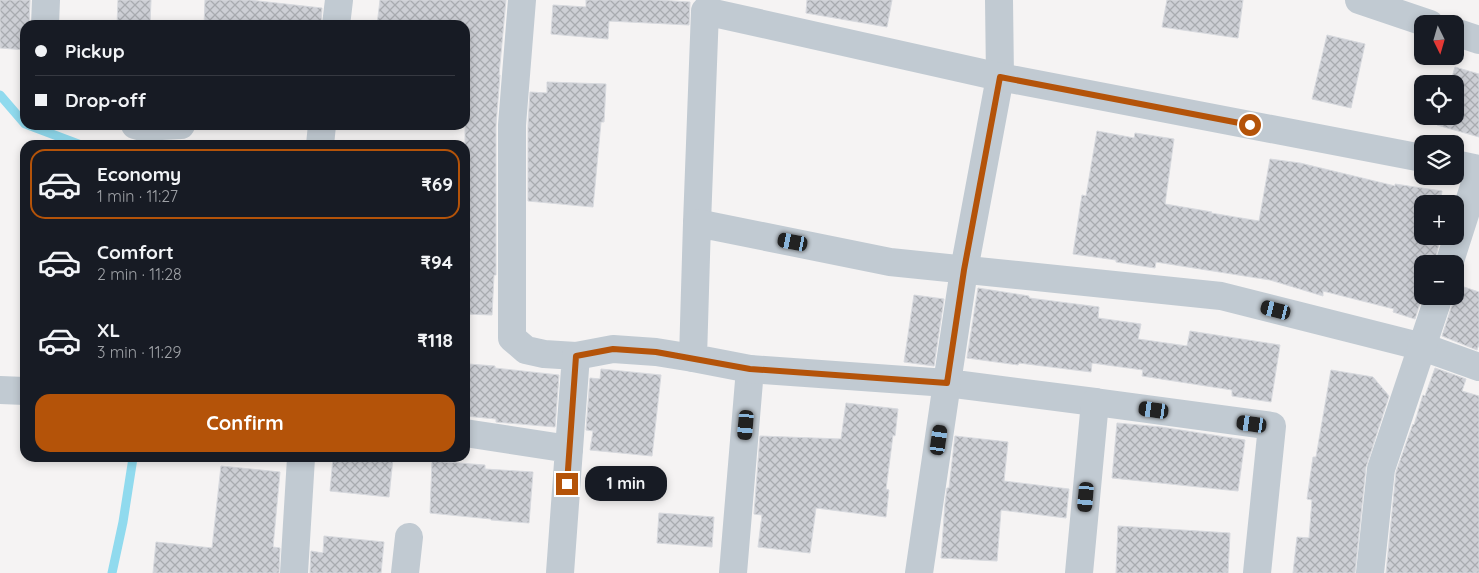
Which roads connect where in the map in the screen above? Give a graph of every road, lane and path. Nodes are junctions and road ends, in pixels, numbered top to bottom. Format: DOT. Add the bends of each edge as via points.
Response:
graph roads {
  1 [pos="46,0"];
  2 [pos="339,0"];
  3 [pos="522,0"];
  4 [pos="999,0"];
  5 [pos="1358,0"];
  6 [pos="706,6"];
  7 [pos="1414,19"];
  8 [pos="45,20"];
  9 [pos="337,20"];
  10 [pos="1464,35"];
  11 [pos="1479,40"];
  12 [pos="1000,77"];
  13 [pos="1414,156"];
  14 [pos="1464,166"];
  15 [pos="1479,170"];
  16 [pos="697,223"];
  17 [pos="1452,255"];
  18 [pos="964,270"];
  19 [pos="1436,305"];
  20 [pos="1423,347"];
  21 [pos="576,356"];
  22 [pos="693,358"];
  23 [pos="1479,367"];
  24 [pos="750,369"];
  25 [pos="947,383"];
  26 [pos="0,390"];
  27 [pos="20,391"];
  28 [pos="1095,402"];
  29 [pos="470,434"];
  30 [pos="569,449"];
  31 [pos="301,462"];
  32 [pos="409,537"];
  33 [pos="294,573"];
  34 [pos="405,573"];
  35 [pos="560,573"];
  36 [pos="733,573"];
  37 [pos="919,573"];
  38 [pos="1079,573"];
  39 [pos="1257,573"];
  40 [pos="1370,573"];
  1 -- 8 [label="street"];
  2 -- 9 [label="street"];
  3 -- 21 [label="street" via="512,125 512,338 526,350"];
  4 -- 12 [label="street"];
  5 -- 7 [label="street"];
  6 -- 12 [label="street"];
  6 -- 16 [label="street"];
  10 -- 11 [label="street"];
  12 -- 13 [label="street"];
  12 -- 18 [label="street"];
  14 -- 15 [label="street"];
  15 -- 17 [label="street"];
  16 -- 18 [label="street" via="890,262"];
  16 -- 22 [label="street"];
  18 -- 20 [label="street" via="1221,296"];
  18 -- 25 [label="street"];
  19 -- 20 [label="street"];
  20 -- 23 [label="street"];
  20 -- 40 [label="street" via="1381,469"];
  21 -- 22 [label="street" via="613,349"];
  21 -- 30 [label="street"];
  22 -- 24 [label="street"];
  24 -- 25 [label="street"];
  24 -- 36 [label="street"];
  25 -- 28 [label="street"];
  25 -- 37 [label="street"];
  26 -- 27 [label="street"];
  28 -- 38 [label="street"];
  28 -- 39 [label="street" via="1272,426"];
  29 -- 30 [label="street"];
  30 -- 35 [label="street"];
  31 -- 33 [label="street"];
  32 -- 34 [label="street"];
}
